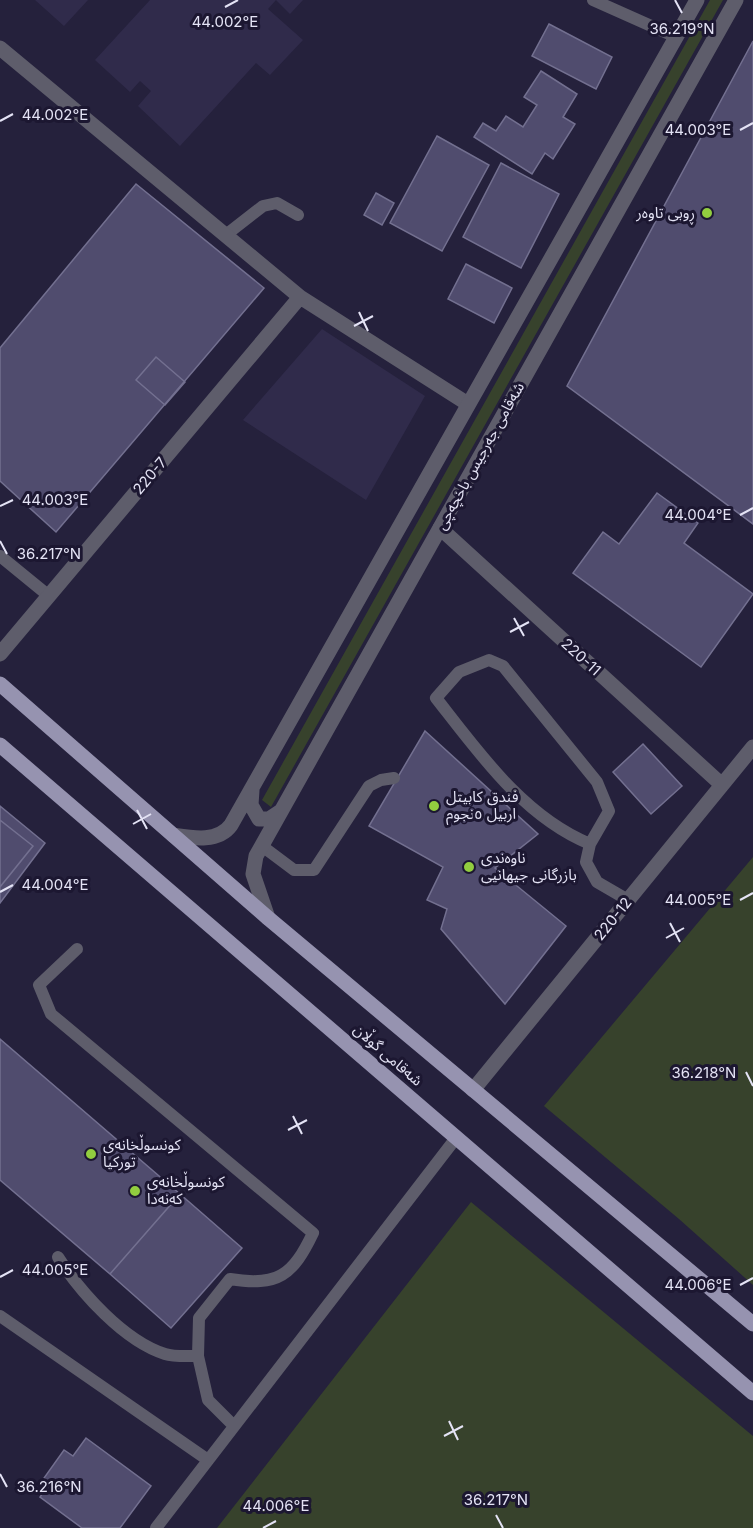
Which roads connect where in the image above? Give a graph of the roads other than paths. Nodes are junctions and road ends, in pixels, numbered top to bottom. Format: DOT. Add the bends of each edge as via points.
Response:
graph roads {
  1 [pos="593,0"];
  2 [pos="697,0"];
  3 [pos="736,0"];
  4 [pos="676,38"];
  5 [pos="0,48"];
  6 [pos="298,215"];
  7 [pos="227,234"];
  8 [pos="300,297"];
  9 [pos="468,404"];
  10 [pos="440,528"];
  11 [pos="0,556"];
  12 [pos="49,596"];
  13 [pos="0,654"];
  14 [pos="0,684"];
  15 [pos="0,745"];
  16 [pos="753,747"];
  17 [pos="394,778"];
  18 [pos="722,785"];
  19 [pos="252,787"];
  20 [pos="284,807"];
  21 [pos="173,835"];
  22 [pos="590,844"];
  23 [pos="262,846"];
  24 [pos="628,900"];
  25 [pos="268,918"];
  26 [pos="77,949"];
  27 [pos="473,1090"];
  28 [pos="456,1138"];
  29 [pos="58,1257"];
  30 [pos="0,1316"];
  31 [pos="753,1324"];
  32 [pos="198,1356"];
  33 [pos="753,1393"];
  34 [pos="234,1426"];
  35 [pos="208,1460"];
  36 [pos="156,1528"];
  1 -- 4 [label="lane"];
  2 -- 4 [label="street"];
  3 -- 10 [label="street, شەقامی جەرجیس باخچەچی"];
  4 -- 9 [label="street"];
  5 -- 7 [label="street"];
  6 -- 7 [label="lane" via="277,203 263,206"];
  7 -- 8 [label="street"];
  8 -- 9 [label="street"];
  8 -- 12 [label="street, 220-7"];
  9 -- 19 [label="street"];
  10 -- 18 [label="street, 220-11"];
  10 -- 20 [label="street, شەقامی جەرجیس باخچەچی"];
  11 -- 12 [label="lane"];
  12 -- 13 [label="street, 220-7"];
  14 -- 21 [label="main road, شەقامی گوڵان"];
  15 -- 28 [label="main road, شەقامی گوڵان"];
  16 -- 18 [label="street, 220-12"];
  17 -- 23 [label="lane" via="369,786 314,870 294,870"];
  18 -- 24 [label="street, 220-12"];
  19 -- 20 [label="street" via="251,805 259,819 275,817"];
  19 -- 21 [label="street" via="224,832 204,837"];
  20 -- 23 [label="street, شەقامی جەرجیس باخچەچی"];
  21 -- 25 [label="main road, شەقامی گوڵان"];
  22 -- 22 [label="lane" via="609,811 597,782 503,666 489,660 459,672 436,698 520,798 563,833"];
  22 -- 24 [label="lane" via="586,862 597,882"];
  23 -- 25 [label="street, شەقامی جەرجیس باخچەچی" via="253,874"];
  24 -- 27 [label="street, 220-12"];
  25 -- 27 [label="main road, شەقامی گوڵان"];
  26 -- 32 [label="lane" via="39,985 51,1014 313,1233 300,1260 280,1278 230,1279 199,1318"];
  27 -- 31 [label="main road, شەقامی گوڵان"];
  28 -- 33 [label="main road, شەقامی گوڵان"];
  28 -- 34 [label="lane"];
  29 -- 32 [label="lane" via="73,1281 120,1329 165,1355"];
  30 -- 35 [label="lane"];
  32 -- 34 [label="lane" via="208,1400"];
  34 -- 35 [label="lane"];
  35 -- 36 [label="lane"];
}
